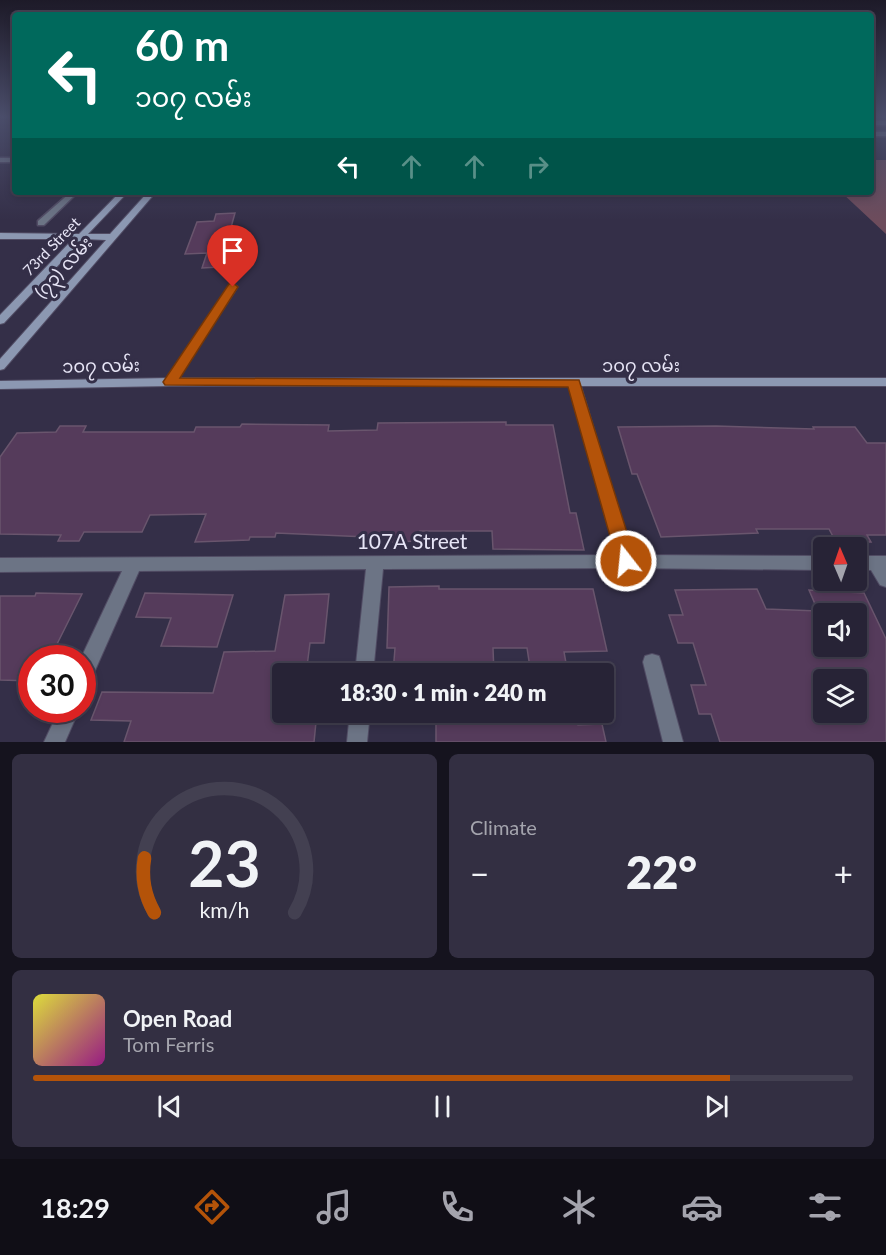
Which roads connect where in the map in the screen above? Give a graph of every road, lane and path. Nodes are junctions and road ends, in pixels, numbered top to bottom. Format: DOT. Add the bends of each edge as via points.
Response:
graph roads {
  1 [pos="72,195"];
  2 [pos="121,195"];
  3 [pos="149,195"];
  4 [pos="41,223"];
  5 [pos="0,236"];
  6 [pos="80,237"];
  7 [pos="112,237"];
  8 [pos="233,287"];
  9 [pos="0,321"];
  10 [pos="0,366"];
  11 [pos="170,382"];
  12 [pos="886,382"];
  13 [pos="574,383"];
  14 [pos="0,385"];
  15 [pos="626,561"];
  16 [pos="375,563"];
  17 [pos="813,563"];
  18 [pos="881,563"];
  19 [pos="133,565"];
  20 [pos="0,566"];
  21 [pos="886,580"];
  22 [pos="96,647"];
  23 [pos="652,662"];
  24 [pos="365,663"];
  25 [pos="63,723"];
  26 [pos="359,723"];
  27 [pos="54,742"];
  28 [pos="357,742"];
  29 [pos="673,742"];
  1 -- 4 [label="lane"];
  2 -- 6 [label="main road, 73rd Street"];
  3 -- 7 [label="main road, (၇၃) လမ်း"];
  5 -- 6 [label="main road"];
  6 -- 7 [label="main road"];
  6 -- 9 [label="main road, 73rd Street"];
  7 -- 10 [label="main road, (၇၃) လမ်း"];
  8 -- 11 [label="lane"];
  11 -- 13 [label="main road, ၁၀၇ လမ်း"];
  11 -- 14 [label="main road, ၁၀၇ လမ်း"];
  12 -- 13 [label="main road, ၁၀၇ လမ်း"];
  13 -- 15 [label="street"];
  15 -- 16 [label="street, 107A Street"];
  15 -- 17 [label="street, 107A Street"];
  16 -- 19 [label="street, 107A Street"];
  16 -- 24 [label="street"];
  18 -- 21 [label="street"];
  19 -- 20 [label="street, 107A Street"];
  19 -- 22 [label="street"];
  23 -- 29 [label="street"];
  25 -- 27 [label="street"];
  26 -- 28 [label="street"];
}
